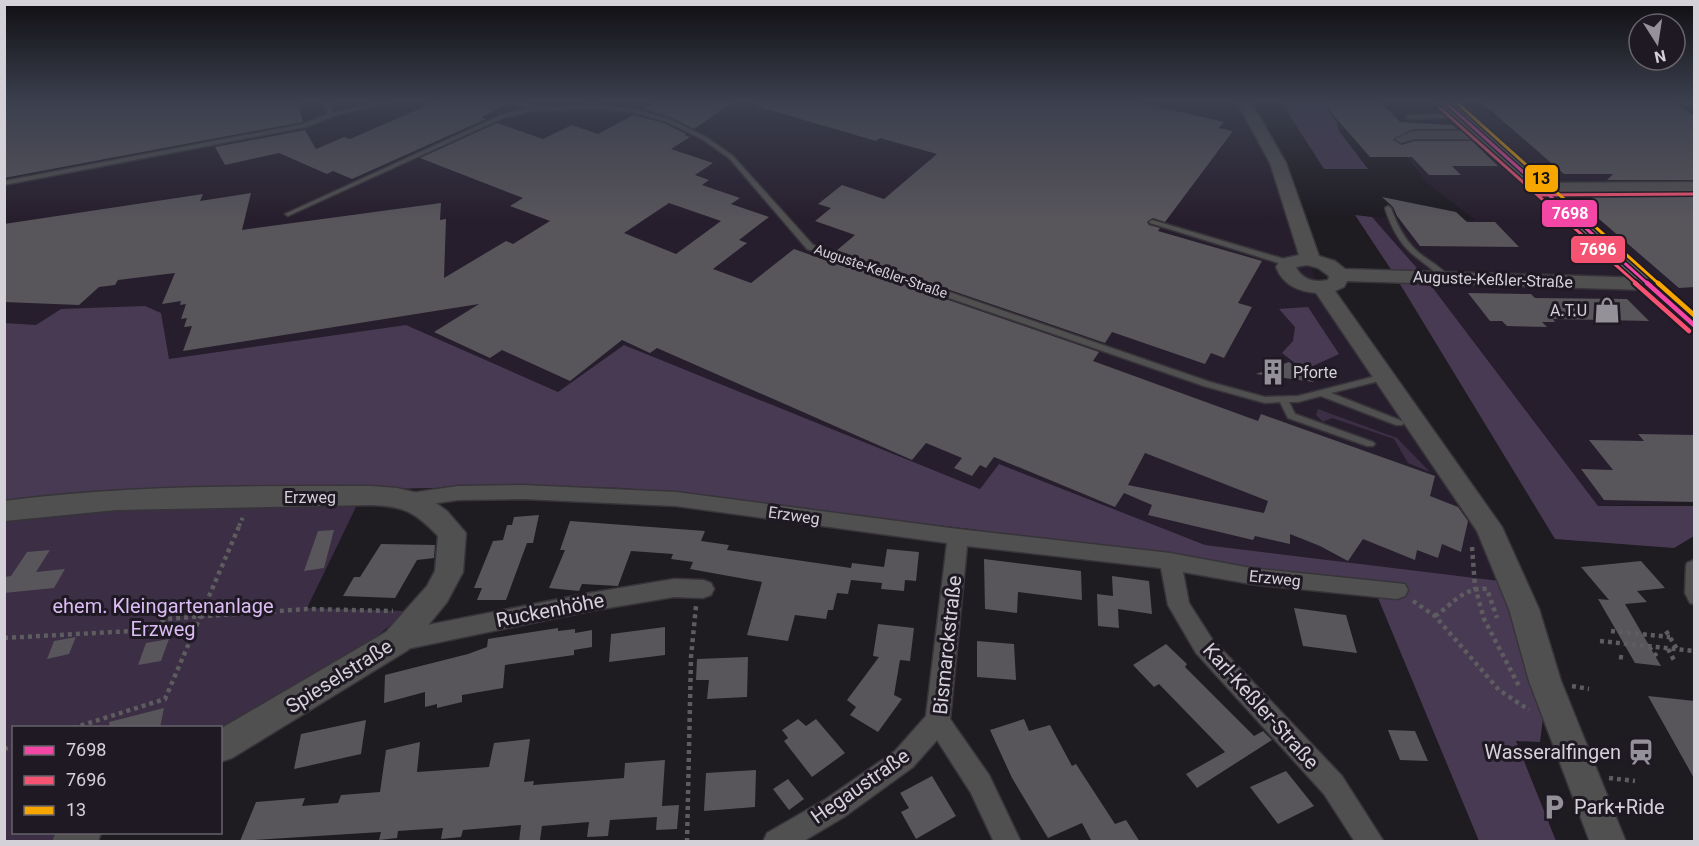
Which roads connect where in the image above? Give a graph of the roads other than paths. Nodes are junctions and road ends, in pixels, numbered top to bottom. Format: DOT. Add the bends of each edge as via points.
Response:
graph roads {
  1 [pos="220,141"];
  2 [pos="446,141"];
  3 [pos="709,141"];
  4 [pos="1266,141"];
  5 [pos="1490,141"];
  6 [pos="4,183"];
  7 [pos="1695,187"];
  8 [pos="1539,188"];
  9 [pos="1388,208"];
  10 [pos="288,214"];
  11 [pos="1152,222"];
  12 [pos="1310,259"];
  13 [pos="1288,263"];
  14 [pos="1444,277"];
  15 [pos="1330,281"];
  16 [pos="1648,284"];
  17 [pos="1695,325"];
  18 [pos="1384,377"];
  19 [pos="1324,394"];
  20 [pos="1284,399"];
  21 [pos="1399,423"];
  22 [pos="1370,444"];
  23 [pos="410,500"];
  24 [pos="4,511"];
  25 [pos="958,537"];
  26 [pos="1170,561"];
  27 [pos="1695,564"];
  28 [pos="703,589"];
  29 [pos="1398,590"];
  30 [pos="1695,600"];
  31 [pos="397,641"];
  32 [pos="938,721"];
  33 [pos="222,746"];
  34 [pos="776,842"];
  35 [pos="1008,842"];
  36 [pos="1371,842"];
  37 [pos="1608,842"];
  1 -- 6 [label="lane"];
  2 -- 10 [label="lane, Auguste-Keßler-Straße"];
  3 -- 20 [label="lane, Auguste-Keßler-Straße" via="731,157 810,246 1207,384 1265,400"];
  4 -- 12 [label="street" via="1278,163"];
  5 -- 8 [label="main road"];
  7 -- 8 [label="street"];
  8 -- 16 [label="main road"];
  9 -- 14 [label="lane" via="1393,225 1412,251 1436,266"];
  11 -- 13 [label="lane"];
  12 -- 13 [label="street"];
  12 -- 15 [label="street, Auguste-Keßler-Straße" via="1330,266"];
  13 -- 15 [label="street, Auguste-Keßler-Straße" via="1286,271 1294,280 1310,286"];
  14 -- 15 [label="street, Auguste-Keßler-Straße"];
  14 -- 16 [label="street, Auguste-Keßler-Straße"];
  15 -- 18 [label="street, Auguste-Keßler-Straße"];
  16 -- 17 [label="main road"];
  18 -- 19 [label="lane, Auguste-Keßler-Straße"];
  18 -- 37 [label="street, Auguste-Keßler-Straße" via="1489,527 1510,614 1545,681"];
  19 -- 20 [label="lane, Auguste-Keßler-Straße"];
  19 -- 21 [label="lane"];
  20 -- 22 [label="lane" via="1291,416"];
  23 -- 24 [label="street, Erzweg" via="383,496 252,497 58,503"];
  23 -- 25 [label="street, Erzweg" via="458,493 627,495"];
  23 -- 31 [label="street, Spieselstraße" via="452,533 448,572 437,594"];
  25 -- 26 [label="street, Erzweg"];
  25 -- 32 [label="street, Bismarckstraße"];
  26 -- 29 [label="street, Erzweg" via="1251,576"];
  26 -- 36 [label="street, Karl-Keßler-Straße" via="1179,605 1204,646 1333,785"];
  27 -- 30 [label="lane" via="1691,566 1690,593"];
  28 -- 31 [label="street, Ruckenhöhe" via="674,588 590,602"];
  31 -- 33 [label="street, Spieselstraße"];
  32 -- 34 [label="street, Hegaustraße" via="904,759 835,808"];
  32 -- 35 [label="street, Bismarckstraße" via="980,784"];
}
